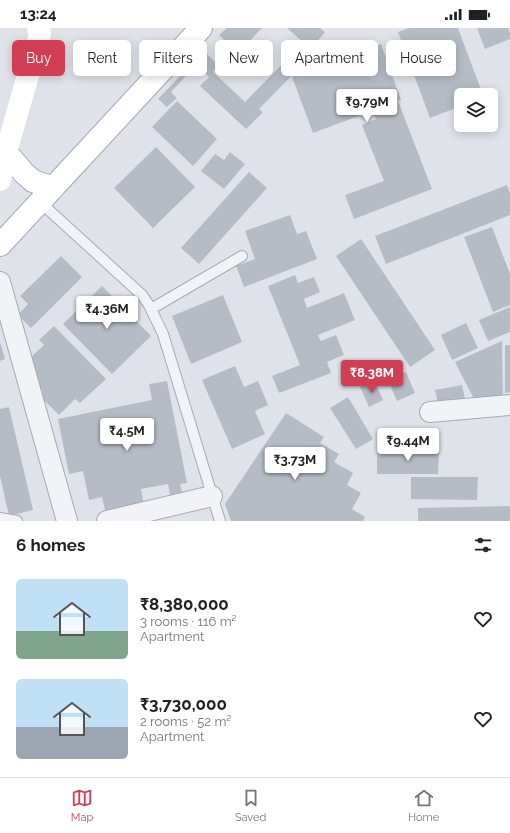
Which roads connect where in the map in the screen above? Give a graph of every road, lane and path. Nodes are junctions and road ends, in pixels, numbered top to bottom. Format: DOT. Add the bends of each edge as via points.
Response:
graph roads {
  1 [pos="201,28"];
  2 [pos="40,30"];
  3 [pos="6,152"];
  4 [pos="0,180"];
  5 [pos="47,195"];
  6 [pos="0,245"];
  7 [pos="242,256"];
  8 [pos="0,282"];
  9 [pos="151,309"];
  10 [pos="510,405"];
  11 [pos="430,412"];
  12 [pos="212,496"];
  13 [pos="0,518"];
  14 [pos="18,521"];
  15 [pos="67,521"];
  16 [pos="107,521"];
  17 [pos="220,521"];
  1 -- 5 [label="main road"];
  2 -- 3 [label="main road"];
  3 -- 4 [label="main road"];
  3 -- 5 [label="main road"];
  5 -- 6 [label="main road"];
  5 -- 9 [label="lane" via="142,295"];
  7 -- 9 [label="lane"];
  8 -- 15 [label="street"];
  9 -- 12 [label="lane" via="163,334"];
  10 -- 11 [label="street"];
  12 -- 16 [label="street"];
  12 -- 17 [label="lane"];
  13 -- 14 [label="lane"];
}
